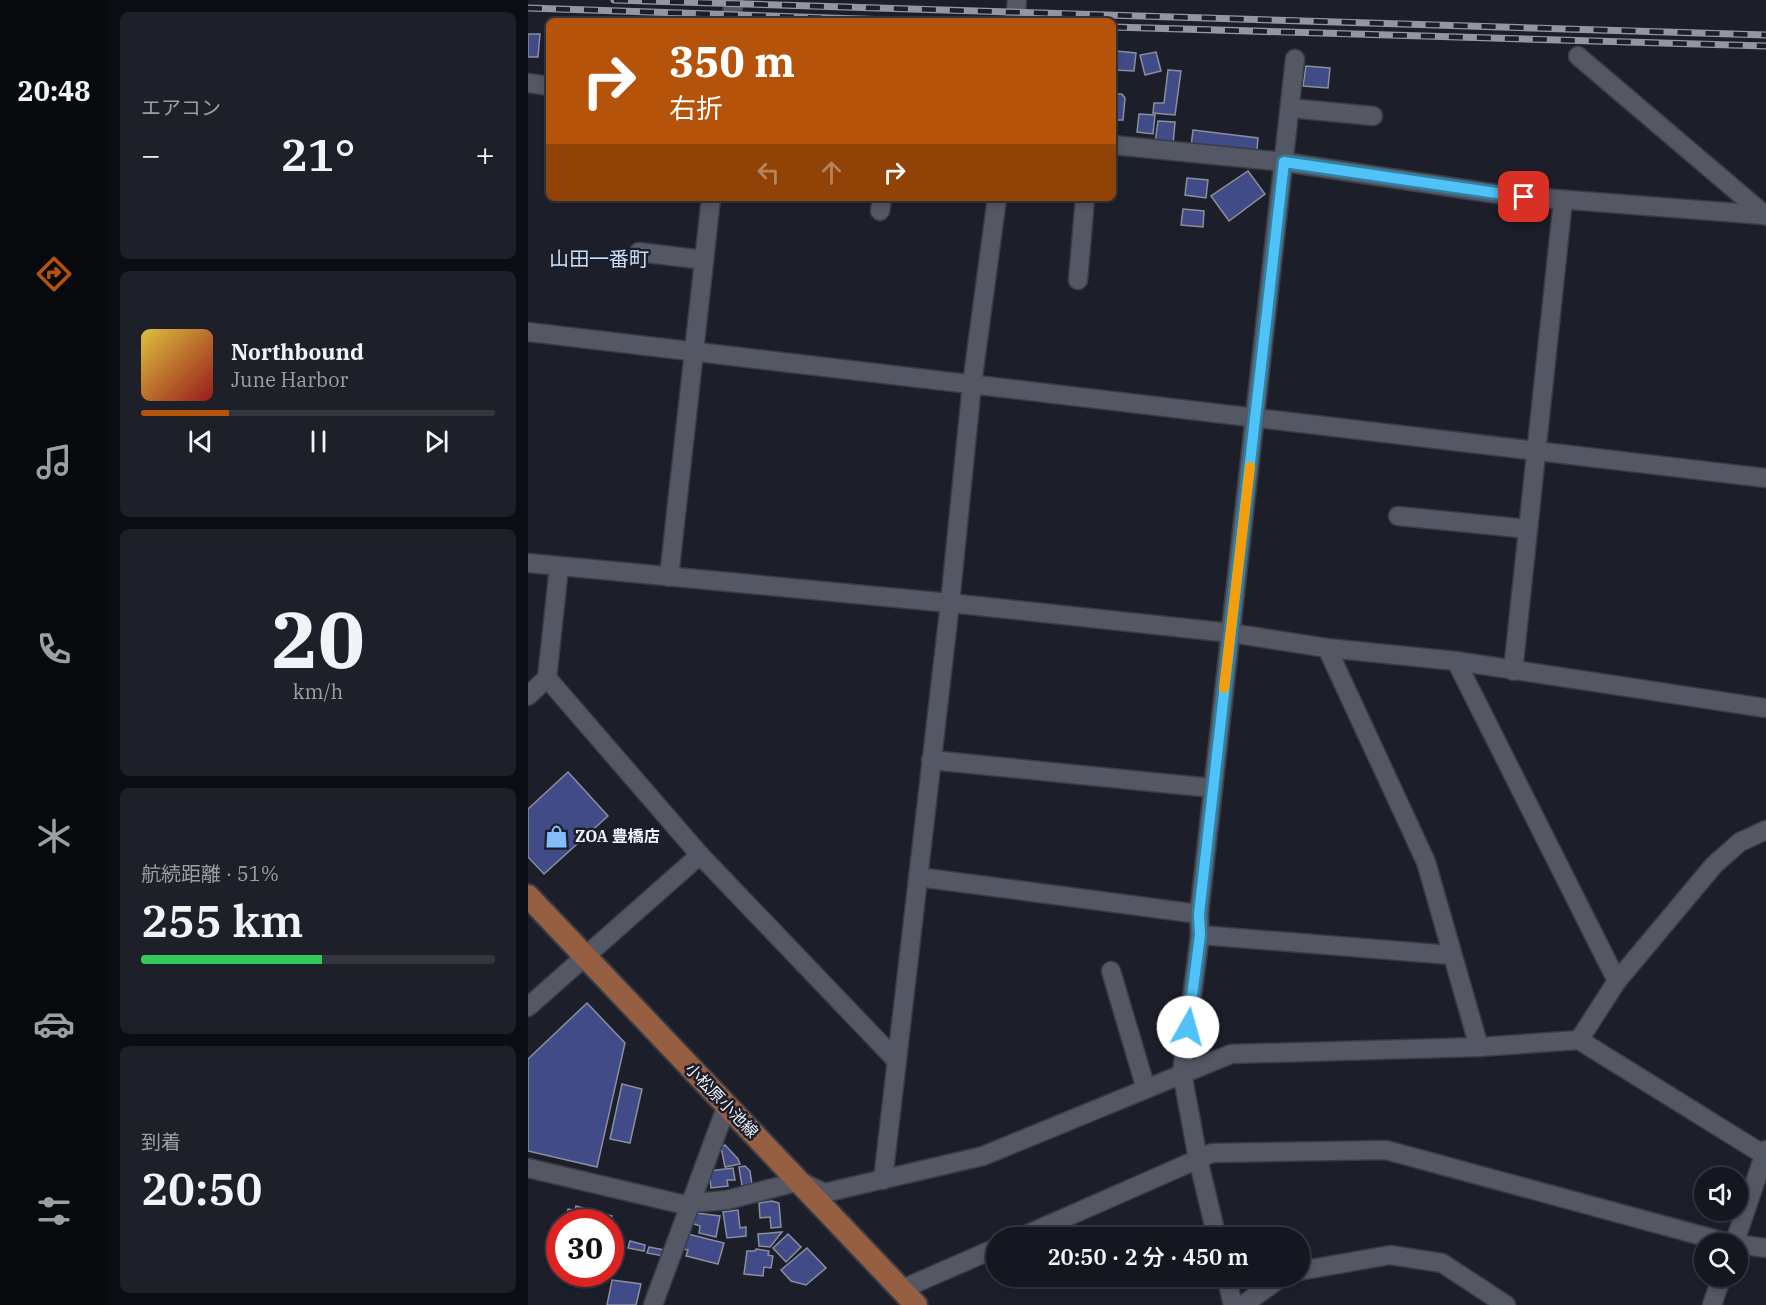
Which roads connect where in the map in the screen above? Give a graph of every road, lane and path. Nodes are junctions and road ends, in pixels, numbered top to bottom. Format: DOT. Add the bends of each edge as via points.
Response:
graph roads {
  1 [pos="734,0"];
  2 [pos="1017,0"];
  3 [pos="731,18"];
  4 [pos="1016,18"];
  5 [pos="1578,56"];
  6 [pos="1294,59"];
  7 [pos="528,83"];
  8 [pos="546,86"];
  9 [pos="1290,108"];
  10 [pos="1373,116"];
  11 [pos="1116,145"];
  12 [pos="1284,162"];
  13 [pos="1563,200"];
  14 [pos="711,201"];
  15 [pos="998,201"];
  16 [pos="1085,201"];
  17 [pos="1765,215"];
  18 [pos="639,252"];
  19 [pos="704,260"];
  20 [pos="1078,280"];
  21 [pos="528,332"];
  22 [pos="693,352"];
  23 [pos="972,384"];
  24 [pos="1256,417"];
  25 [pos="1536,450"];
  26 [pos="1766,478"];
  27 [pos="1398,516"];
  28 [pos="1528,529"];
  29 [pos="528,563"];
  30 [pos="559,567"];
  31 [pos="669,577"];
  32 [pos="950,603"];
  33 [pos="1231,633"];
  34 [pos="1327,648"];
  35 [pos="1456,662"];
  36 [pos="1513,671"];
  37 [pos="547,678"];
  38 [pos="528,696"];
  39 [pos="1766,708"];
  40 [pos="931,760"];
  41 [pos="1212,788"];
  42 [pos="1766,830"];
  43 [pos="700,855"];
  44 [pos="918,877"];
  45 [pos="528,896"];
  46 [pos="1199,914"];
  47 [pos="1200,935"];
  48 [pos="1451,955"];
  49 [pos="585,956"];
  50 [pos="1111,971"];
  51 [pos="1617,981"];
  52 [pos="528,1007"];
  53 [pos="1579,1040"];
  54 [pos="1479,1047"];
  55 [pos="897,1061"];
  56 [pos="1182,1073"];
  57 [pos="1146,1089"];
  58 [pos="727,1105"];
  59 [pos="1765,1154"];
  60 [pos="1198,1159"];
  61 [pos="528,1168"];
  62 [pos="883,1180"];
  63 [pos="800,1181"];
  64 [pos="690,1203"];
  65 [pos="1044,1227"];
  66 [pos="1214,1227"];
  67 [pos="1694,1233"];
  68 [pos="1739,1233"];
  69 [pos="1748,1246"];
  70 [pos="1766,1248"];
  71 [pos="986,1254"];
  72 [pos="1310,1269"];
  73 [pos="1229,1287"];
  74 [pos="1268,1287"];
  75 [pos="1718,1287"];
  76 [pos="909,1297"];
  77 [pos="1482,1299"];
  78 [pos="652,1305"];
  79 [pos="1233,1305"];
  80 [pos="1243,1305"];
  81 [pos="1506,1305"];
  82 [pos="1712,1305"];
  1 -- 3 [label="street"];
  2 -- 4 [label="street"];
  5 -- 17 [label="street"];
  6 -- 9 [label="street"];
  7 -- 8 [label="street"];
  9 -- 10 [label="street"];
  9 -- 12 [label="street"];
  11 -- 12 [label="street"];
  12 -- 13 [label="street" via="1504,195"];
  12 -- 24 [label="street"];
  13 -- 17 [label="street"];
  13 -- 25 [label="street"];
  14 -- 19 [label="street"];
  15 -- 23 [label="street"];
  16 -- 20 [label="street"];
  18 -- 19 [label="street"];
  19 -- 22 [label="street"];
  21 -- 22 [label="street"];
  22 -- 23 [label="street"];
  22 -- 31 [label="street"];
  23 -- 24 [label="street"];
  23 -- 32 [label="street"];
  24 -- 25 [label="street"];
  24 -- 33 [label="street"];
  25 -- 26 [label="street"];
  25 -- 28 [label="street"];
  27 -- 28 [label="street"];
  28 -- 36 [label="street"];
  29 -- 30 [label="street"];
  30 -- 31 [label="street"];
  30 -- 37 [label="street"];
  31 -- 32 [label="street"];
  32 -- 33 [label="street"];
  32 -- 40 [label="street"];
  33 -- 34 [label="street"];
  33 -- 41 [label="street"];
  34 -- 35 [label="street"];
  34 -- 48 [label="street" via="1426,862"];
  35 -- 36 [label="street"];
  35 -- 51 [label="street"];
  36 -- 39 [label="street"];
  37 -- 38 [label="street"];
  37 -- 43 [label="street"];
  40 -- 41 [label="street"];
  40 -- 44 [label="street"];
  41 -- 46 [label="street"];
  42 -- 51 [label="street" via="1740,842 1714,865"];
  43 -- 49 [label="street"];
  43 -- 55 [label="street"];
  44 -- 46 [label="street"];
  44 -- 55 [label="street"];
  45 -- 49 [label="main road, 小松原小池線"];
  46 -- 47 [label="street"];
  47 -- 48 [label="street"];
  47 -- 56 [label="street"];
  48 -- 54 [label="street"];
  49 -- 52 [label="street"];
  49 -- 58 [label="main road, 小松原小池線"];
  50 -- 57 [label="street"];
  51 -- 53 [label="street"];
  53 -- 54 [label="street"];
  53 -- 59 [label="street"];
  54 -- 56 [label="street" via="1231,1054"];
  55 -- 62 [label="street"];
  56 -- 57 [label="street"];
  56 -- 60 [label="street"];
  57 -- 62 [label="street" via="983,1155"];
  58 -- 63 [label="main road, 小松原小池線"];
  58 -- 64 [label="street"];
  59 -- 68 [label="street"];
  60 -- 65 [label="street"];
  60 -- 66 [label="street"];
  60 -- 67 [label="street" via="1212,1153 1386,1150"];
  61 -- 64 [label="street"];
  62 -- 63 [label="street" via="824,1193"];
  63 -- 64 [label="street" via="727,1200"];
  63 -- 76 [label="main road, 小松原小池線"];
  64 -- 78 [label="street"];
  69 -- 70 [label="street"];
  71 -- 76 [label="street"];
  72 -- 77 [label="street" via="1390,1256 1442,1263"];
  73 -- 79 [label="street"];
  74 -- 80 [label="street"];
  75 -- 82 [label="street"];
  77 -- 81 [label="street"];
}
